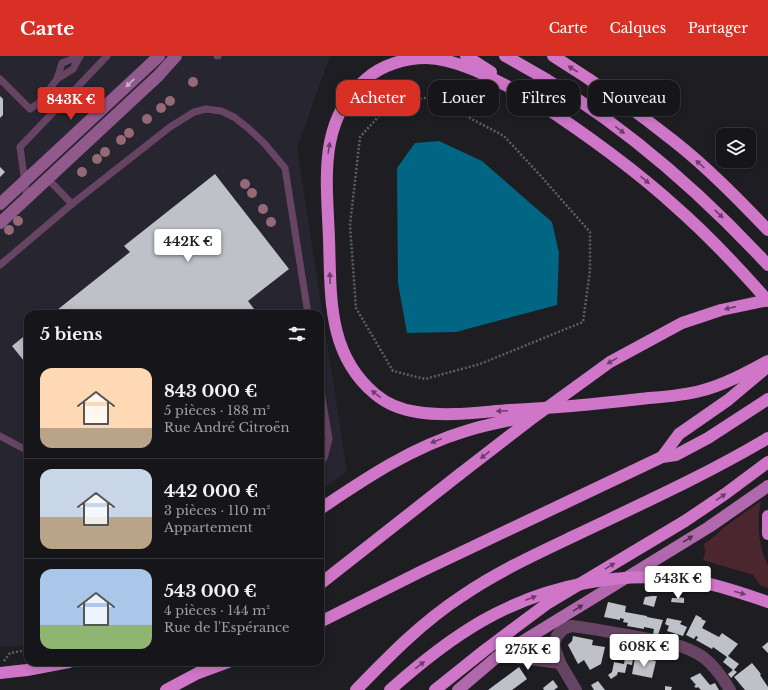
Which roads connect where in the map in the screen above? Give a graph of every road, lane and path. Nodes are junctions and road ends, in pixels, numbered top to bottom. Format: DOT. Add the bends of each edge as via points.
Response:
graph roads {
  1 [pos="80,56"];
  2 [pos="107,56"];
  3 [pos="159,56"];
  4 [pos="176,56"];
  5 [pos="466,56"];
  6 [pos="505,56"];
  7 [pos="552,56"];
  8 [pos="0,79"];
  9 [pos="57,79"];
  10 [pos="507,83"];
  11 [pos="507,87"];
  12 [pos="558,116"];
  13 [pos="48,179"];
  14 [pos="25,181"];
  15 [pos="27,198"];
  16 [pos="0,204"];
  17 [pos="72,204"];
  18 [pos="0,223"];
  19 [pos="768,230"];
  20 [pos="0,264"];
  21 [pos="768,265"];
  22 [pos="768,301"];
  23 [pos="307,310"];
  24 [pos="582,322"];
  25 [pos="768,361"];
  26 [pos="768,366"];
  27 [pos="768,399"];
  28 [pos="569,407"];
  29 [pos="324,409"];
  30 [pos="0,436"];
  31 [pos="768,438"];
  32 [pos="24,449"];
  33 [pos="662,457"];
  34 [pos="324,458"];
  35 [pos="768,462"];
  36 [pos="768,486"];
  37 [pos="324,506"];
  38 [pos="768,516"];
  39 [pos="768,534"];
  40 [pos="324,581"];
  41 [pos="768,602"];
  42 [pos="324,620"];
  43 [pos="24,651"];
  44 [pos="497,658"];
  45 [pos="560,662"];
  46 [pos="48,666"];
  47 [pos="204,666"];
  48 [pos="217,666"];
  49 [pos="2,668"];
  50 [pos="198,673"];
  51 [pos="166,690"];
  52 [pos="356,690"];
  53 [pos="390,690"];
  54 [pos="435,690"];
  55 [pos="458,690"];
  56 [pos="576,690"];
  57 [pos="730,690"];
  1 -- 9 [label="lane" via="73,69"];
  1 -- 9 [label="lane" via="62,63"];
  2 -- 14 [label="lane" via="20,147"];
  3 -- 14 [label="street, one-way"];
  4 -- 13 [label="street"];
  5 -- 10 [label="highway"];
  6 -- 21 [label="highway, one-way" via="590,108 674,172"];
  19 -- 7 [label="highway, one-way" via="724,185 675,142 612,95"];
  8 -- 9 [label="lane" via="30,109 39,103"];
  28 -- 11 [label="highway, one-way" via="436,414 401,408 377,396 355,373 346,359 336,332 332,308 326,172 334,124 347,99 375,72 396,62 410,59 453,62"];
  12 -- 22 [label="highway, one-way" via="604,147 676,207 716,245"];
  13 -- 15 [label="street"];
  13 -- 17 [label="lane"];
  14 -- 15 [label="lane"];
  14 -- 16 [label="street"];
  15 -- 18 [label="street"];
  17 -- 20 [label="lane"];
  17 -- 23 [label="lane" via="170,127 194,112 206,109 234,117 264,143 285,168"];
  22 -- 40 [label="highway, one-way, bridge" via="721,310 682,323 610,362 460,474"];
  24 -- 24 [label="path" via="480,364 425,379 393,371 356,308 350,225 360,137 390,104 430,97 504,136 539,174 590,232 590,270"];
  25 -- 28 [label="highway" via="725,383 698,391"];
  26 -- 33 [label="highway" via="728,400 679,434"];
  27 -- 33 [label="highway" via="702,442 676,455"];
  28 -- 37 [label="highway, one-way" via="466,430 433,442 376,472"];
  29 -- 34 [label="lane" via="329,439"];
  30 -- 32 [label="lane"];
  31 -- 52 [label="highway" via="693,479 482,583 431,618 402,643"];
  33 -- 42 [label="highway"];
  54 -- 35 [label="highway, one-way" via="548,603 685,521"];
  44 -- 36 [label="main road, one-way" via="702,531"];
  38 -- 39 [label="highway"];
  53 -- 41 [label="highway, one-way, bridge" via="434,654 482,621 528,599 573,585 623,578 667,578 722,587"];
  43 -- 49 [label="path" via="10,653"];
  44 -- 45 [label="street" via="514,657"];
  44 -- 55 [label="main road"];
  45 -- 56 [label="street"];
  45 -- 57 [label="street" via="554,645 557,636 563,629 572,626 582,627 689,649 713,666"];
  46 -- 49 [label="highway" via="27,670"];
  47 -- 50 [label="highway"];
  48 -- 50 [label="highway"];
  50 -- 51 [label="highway"];
}
